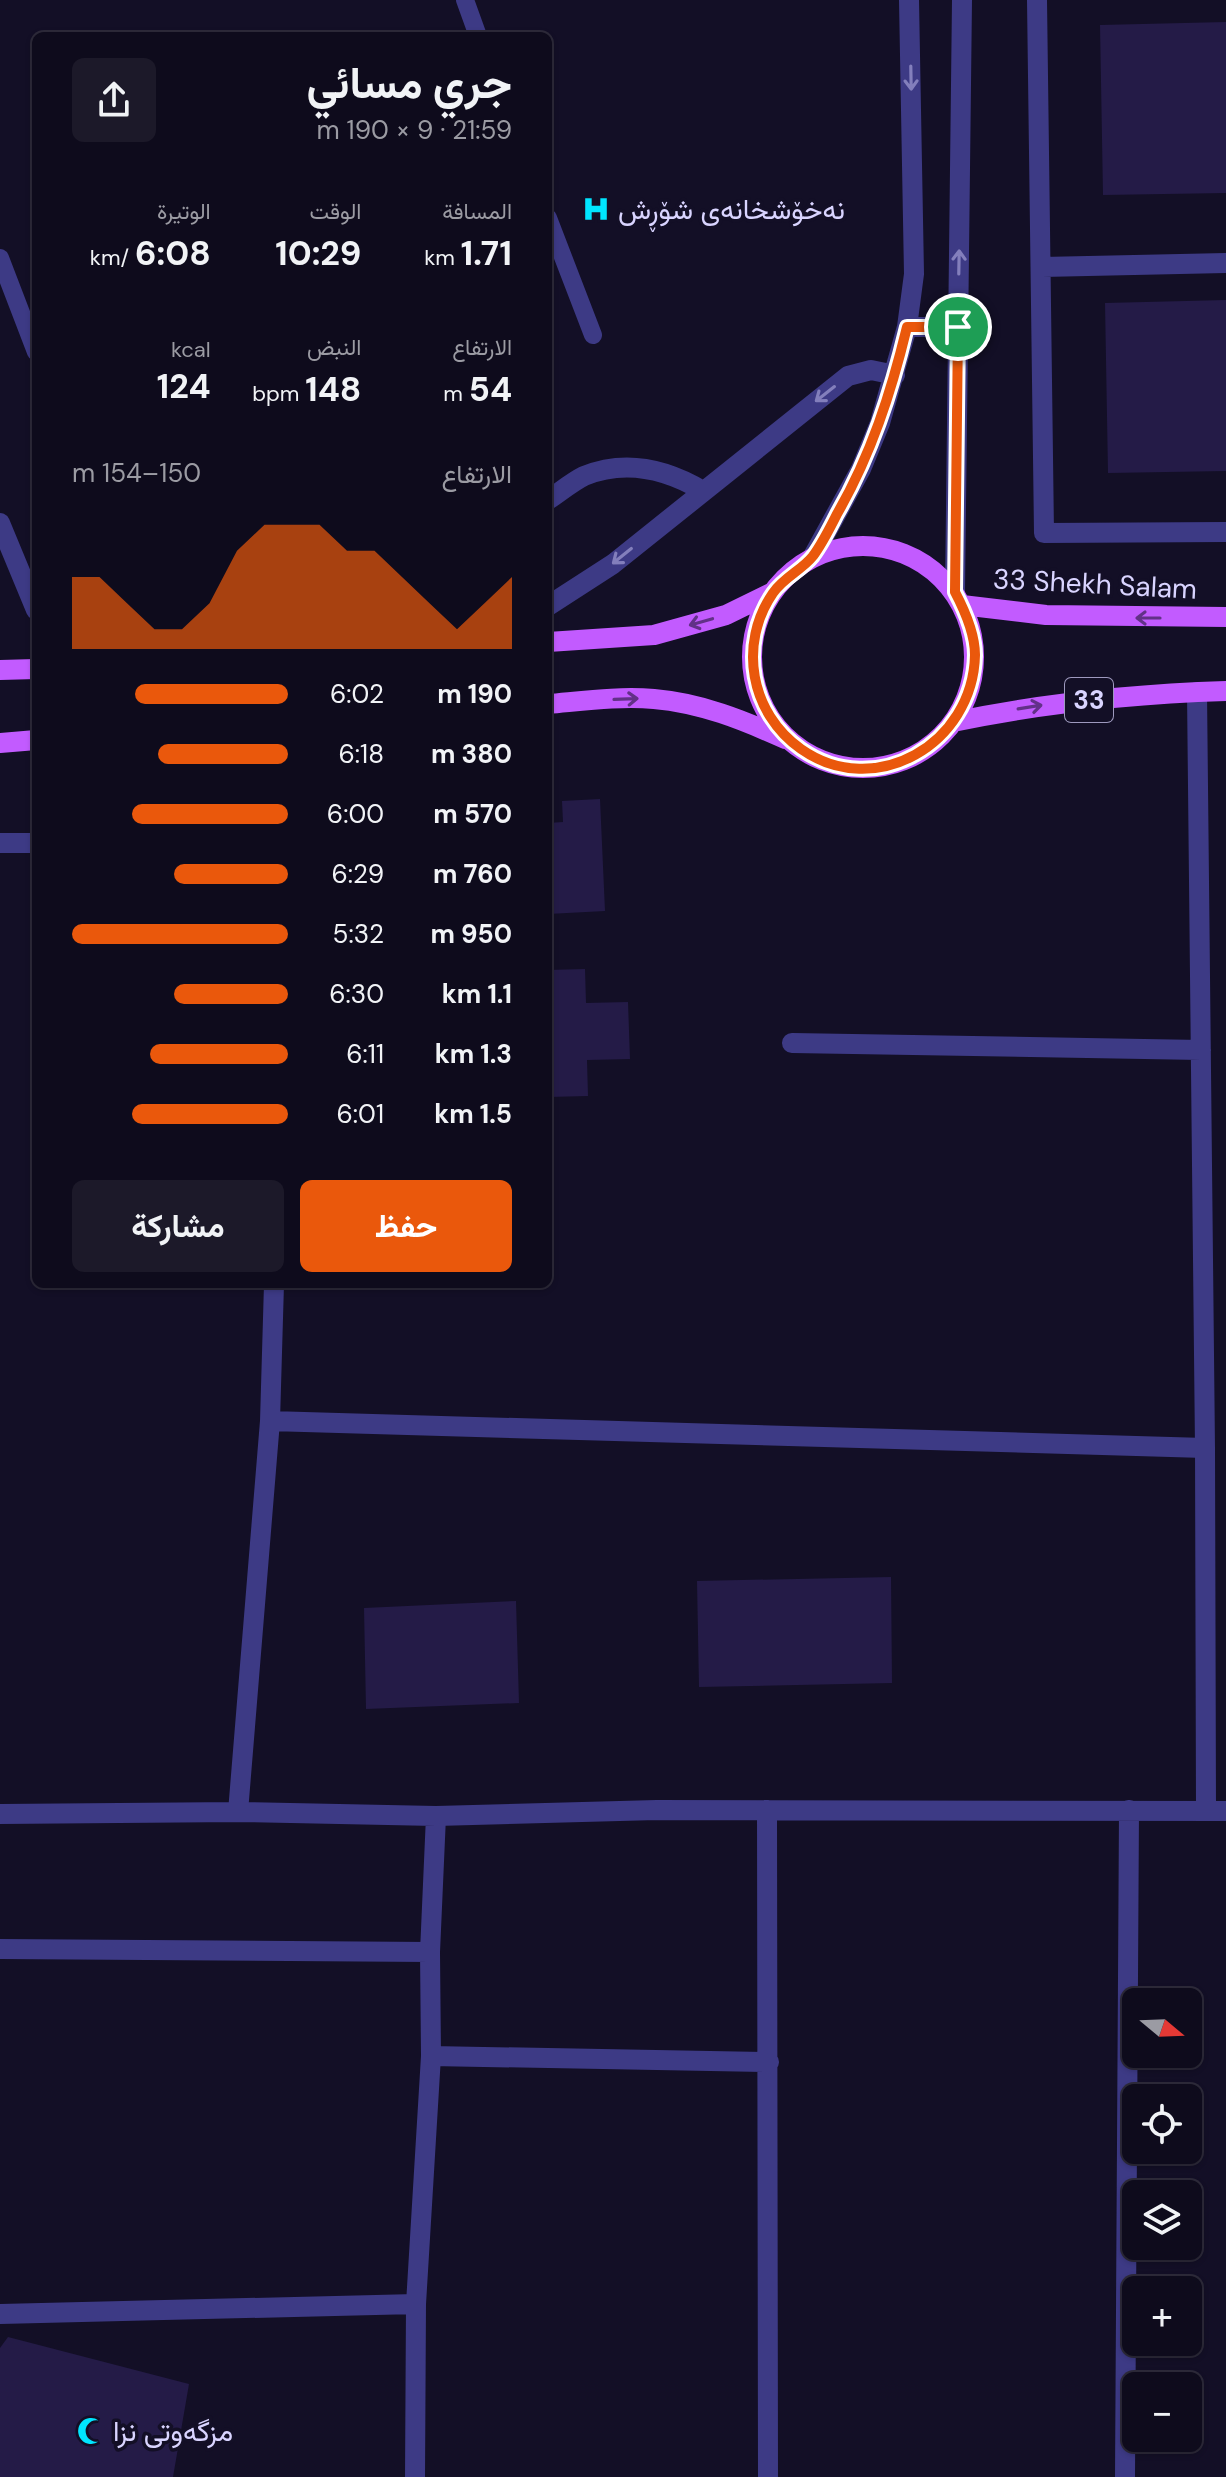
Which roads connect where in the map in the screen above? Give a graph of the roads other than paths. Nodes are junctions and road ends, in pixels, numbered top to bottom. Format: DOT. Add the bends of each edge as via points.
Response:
graph roads {
  1 [pos="465,0"];
  2 [pos="909,0"];
  3 [pos="962,0"];
  4 [pos="1037,0"];
  5 [pos="477,32"];
  6 [pos="552,228"];
  7 [pos="0,258"];
  8 [pos="1226,263"];
  9 [pos="1042,267"];
  10 [pos="907,327"];
  11 [pos="958,327"];
  12 [pos="593,335"];
  13 [pos="32,342"];
  14 [pos="895,375"];
  15 [pos="703,491"];
  16 [pos="552,497"];
  17 [pos="0,523"];
  18 [pos="1226,532"];
  19 [pos="812,558"];
  20 [pos="773,592"];
  21 [pos="958,599"];
  22 [pos="32,600"];
  23 [pos="552,603"];
  24 [pos="1226,617"];
  25 [pos="552,642"];
  26 [pos="32,669"];
  27 [pos="0,670"];
  28 [pos="1226,691"];
  29 [pos="1197,692"];
  30 [pos="552,704"];
  31 [pos="953,722"];
  32 [pos="32,740"];
  33 [pos="789,740"];
  34 [pos="0,743"];
  35 [pos="0,843"];
  36 [pos="32,843"];
  37 [pos="792,1043"];
  38 [pos="1201,1050"];
  39 [pos="274,1288"];
  40 [pos="270,1421"];
  41 [pos="1205,1448"];
  42 [pos="767,1810"];
  43 [pos="1129,1810"];
  44 [pos="1216,1811"];
  45 [pos="238,1812"];
  46 [pos="0,1814"];
  47 [pos="436,1816"];
  48 [pos="0,1949"];
  49 [pos="430,1952"];
  50 [pos="431,2056"];
  51 [pos="769,2062"];
  52 [pos="416,2304"];
  53 [pos="0,2314"];
  54 [pos="415,2477"];
  55 [pos="768,2477"];
  56 [pos="1125,2477"];
  1 -- 5 [label="lane"];
  2 -- 10 [label="street, one-way" via="914,274"];
  11 -- 3 [label="street, one-way"];
  4 -- 9 [label="street"];
  6 -- 12 [label="lane"];
  7 -- 13 [label="lane"];
  8 -- 9 [label="street"];
  9 -- 18 [label="street" via="1044,533"];
  10 -- 11 [label="street"];
  10 -- 14 [label="street"];
  11 -- 21 [label="street"];
  14 -- 15 [label="street, one-way" via="871,370 848,376"];
  14 -- 19 [label="street" via="861,469"];
  15 -- 16 [label="street" via="665,472 623,467 581,477"];
  15 -- 23 [label="street, one-way" via="613,564"];
  17 -- 22 [label="street"];
  19 -- 20 [label="main road, 33 Shekh Salam"];
  19 -- 21 [label="main road, 33 Shekh Salam" via="837,548 890,548 937,573"];
  20 -- 25 [label="main road, 33 Shekh Salam, one-way" via="726,615 654,635"];
  20 -- 33 [label="main road, 33 Shekh Salam" via="760,616 752,669 771,720"];
  24 -- 21 [label="main road, 33 Shekh Salam, one-way" via="1046,615"];
  21 -- 31 [label="main road, 33 Shekh Salam" via="975,652 966,701"];
  26 -- 27 [label="main road"];
  28 -- 29 [label="main road, 33"];
  31 -- 29 [label="main road, 33, one-way" via="1032,707"];
  29 -- 38 [label="street"];
  30 -- 33 [label="main road, 33 Shekh Salam, one-way" via="638,699 687,704"];
  31 -- 33 [label="main road, 33 Shekh Salam" via="913,757 862,769 811,756"];
  32 -- 34 [label="main road"];
  35 -- 36 [label="street"];
  37 -- 38 [label="street"];
  38 -- 41 [label="street"];
  39 -- 40 [label="street"];
  40 -- 41 [label="street"];
  40 -- 45 [label="street"];
  41 -- 44 [label="street"];
  42 -- 43 [label="street"];
  42 -- 47 [label="street"];
  42 -- 51 [label="street"];
  43 -- 44 [label="street"];
  43 -- 56 [label="street"];
  45 -- 46 [label="street"];
  45 -- 47 [label="street"];
  47 -- 49 [label="street"];
  48 -- 49 [label="street"];
  49 -- 50 [label="street"];
  50 -- 51 [label="street"];
  50 -- 52 [label="street"];
  51 -- 55 [label="street"];
  52 -- 53 [label="street"];
  52 -- 54 [label="street"];
}
